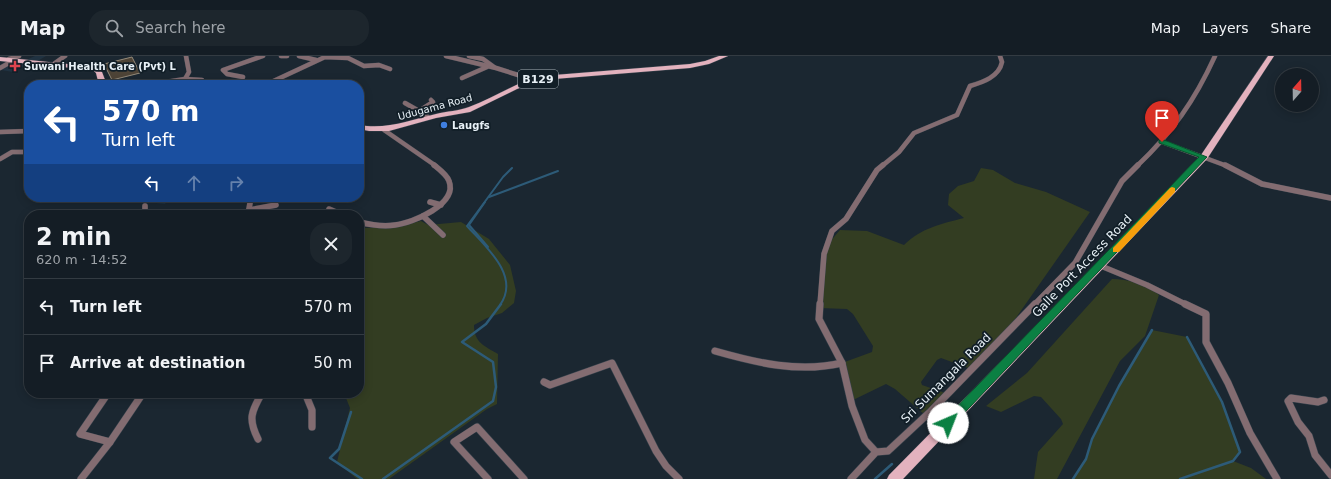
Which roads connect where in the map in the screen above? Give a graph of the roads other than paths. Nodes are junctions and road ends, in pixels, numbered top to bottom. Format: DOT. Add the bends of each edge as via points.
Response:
graph roads {
  1 [pos="66,56"];
  2 [pos="186,56"];
  3 [pos="263,56"];
  4 [pos="281,56"];
  5 [pos="287,56"];
  6 [pos="299,56"];
  7 [pos="446,56"];
  8 [pos="470,56"];
  9 [pos="490,56"];
  10 [pos="725,56"];
  11 [pos="1000,56"];
  12 [pos="1215,56"];
  13 [pos="1271,56"];
  14 [pos="483,58"];
  15 [pos="0,59"];
  16 [pos="14,59"];
  17 [pos="316,60"];
  18 [pos="55,63"];
  19 [pos="487,67"];
  20 [pos="0,68"];
  21 [pos="496,68"];
  22 [pos="390,70"];
  23 [pos="244,77"];
  24 [pos="462,78"];
  25 [pos="185,79"];
  26 [pos="101,80"];
  27 [pos="179,80"];
  28 [pos="202,80"];
  29 [pos="275,80"];
  30 [pos="534,80"];
  31 [pos="431,100"];
  32 [pos="405,103"];
  33 [pos="419,111"];
  34 [pos="428,118"];
  35 [pos="364,128"];
  36 [pos="24,130"];
  37 [pos="384,130"];
  38 [pos="0,132"];
  39 [pos="1162,142"];
  40 [pos="24,152"];
  41 [pos="1204,157"];
  42 [pos="0,159"];
  43 [pos="1331,198"];
  44 [pos="430,202"];
  45 [pos="276,204"];
  46 [pos="442,205"];
  47 [pos="145,206"];
  48 [pos="145,210"];
  49 [pos="256,210"];
  50 [pos="423,216"];
  51 [pos="364,224"];
  52 [pos="443,234"];
  53 [pos="1101,266"];
  54 [pos="715,352"];
  55 [pos="842,363"];
  56 [pos="544,382"];
  57 [pos="105,398"];
  58 [pos="140,398"];
  59 [pos="259,398"];
  60 [pos="308,398"];
  61 [pos="1324,400"];
  62 [pos="312,427"];
  63 [pos="258,439"];
  64 [pos="110,442"];
  65 [pos="876,452"];
  66 [pos="1331,475"];
  67 [pos="81,479"];
  68 [pos="488,479"];
  69 [pos="524,479"];
  70 [pos="679,479"];
  71 [pos="851,479"];
  72 [pos="894,479"];
  73 [pos="1277,479"];
  1 -- 18 [label="street"];
  2 -- 25 [label="street" via="189,72"];
  3 -- 23 [label="street" via="224,70 227,74"];
  4 -- 5 [label="street"];
  6 -- 17 [label="street"];
  7 -- 19 [label="street"];
  8 -- 14 [label="street"];
  9 -- 14 [label="street"];
  10 -- 30 [label="main road, Udugama Road / B129" via="690,66"];
  11 -- 55 [label="street" via="1000,69 990,80 970,86 957,114 914,132 899,152 877,170 846,219 832,231 824,254 819,318"];
  12 -- 39 [label="street, Sri Sumangala Road" via="1200,88"];
  13 -- 41 [label="main road, Galle Port Access Road"];
  14 -- 21 [label="street"];
  15 -- 16 [label="main road"];
  16 -- 18 [label="main road"];
  16 -- 20 [label="street"];
  17 -- 22 [label="street" via="325,57 348,58 364,66 379,65"];
  17 -- 29 [label="street"];
  18 -- 26 [label="main road" via="95,68"];
  19 -- 21 [label="street"];
  19 -- 24 [label="street"];
  21 -- 30 [label="street"];
  25 -- 27 [label="street"];
  25 -- 28 [label="street"];
  30 -- 34 [label="main road, Udugama Road / B129" via="470,109"];
  31 -- 33 [label="street" via="433,102"];
  32 -- 33 [label="street"];
  33 -- 34 [label="street"];
  34 -- 37 [label="main road, Udugama Road / B129"];
  35 -- 37 [label="main road, Udugama Road / B129"];
  36 -- 38 [label="street"];
  37 -- 46 [label="street" via="424,157 448,179 449,194"];
  39 -- 41 [label="street"];
  39 -- 65 [label="street, Sri Sumangala Road" via="1122,181 1075,262 931,411 888,451"];
  40 -- 42 [label="street" via="12,152"];
  41 -- 43 [label="street" via="1262,184"];
  41 -- 53 [label="main road, Galle Port Access Road"];
  44 -- 46 [label="street"];
  45 -- 49 [label="street"];
  46 -- 50 [label="street"];
  47 -- 48 [label="street"];
  50 -- 51 [label="street" via="396,225"];
  50 -- 52 [label="street"];
  53 -- 72 [label="main road, Galle Port Access Road"];
  53 -- 73 [label="street" via="1148,285 1206,314 1206,342 1250,433"];
  54 -- 55 [label="street" via="752,362 820,368"];
  55 -- 65 [label="street" via="852,406 865,440"];
  56 -- 70 [label="street" via="550,385 612,363 624,392 660,459 667,470"];
  57 -- 64 [label="street" via="80,434"];
  58 -- 64 [label="street"];
  59 -- 63 [label="street" via="250,413 253,430"];
  60 -- 62 [label="street" via="312,410"];
  61 -- 66 [label="street" via="1318,402 1291,398 1288,402 1298,422 1309,436 1315,455"];
  64 -- 67 [label="street"];
  65 -- 71 [label="street, Sri Sumangala Road"];
  68 -- 69 [label="street" via="454,442 477,427"];
}
